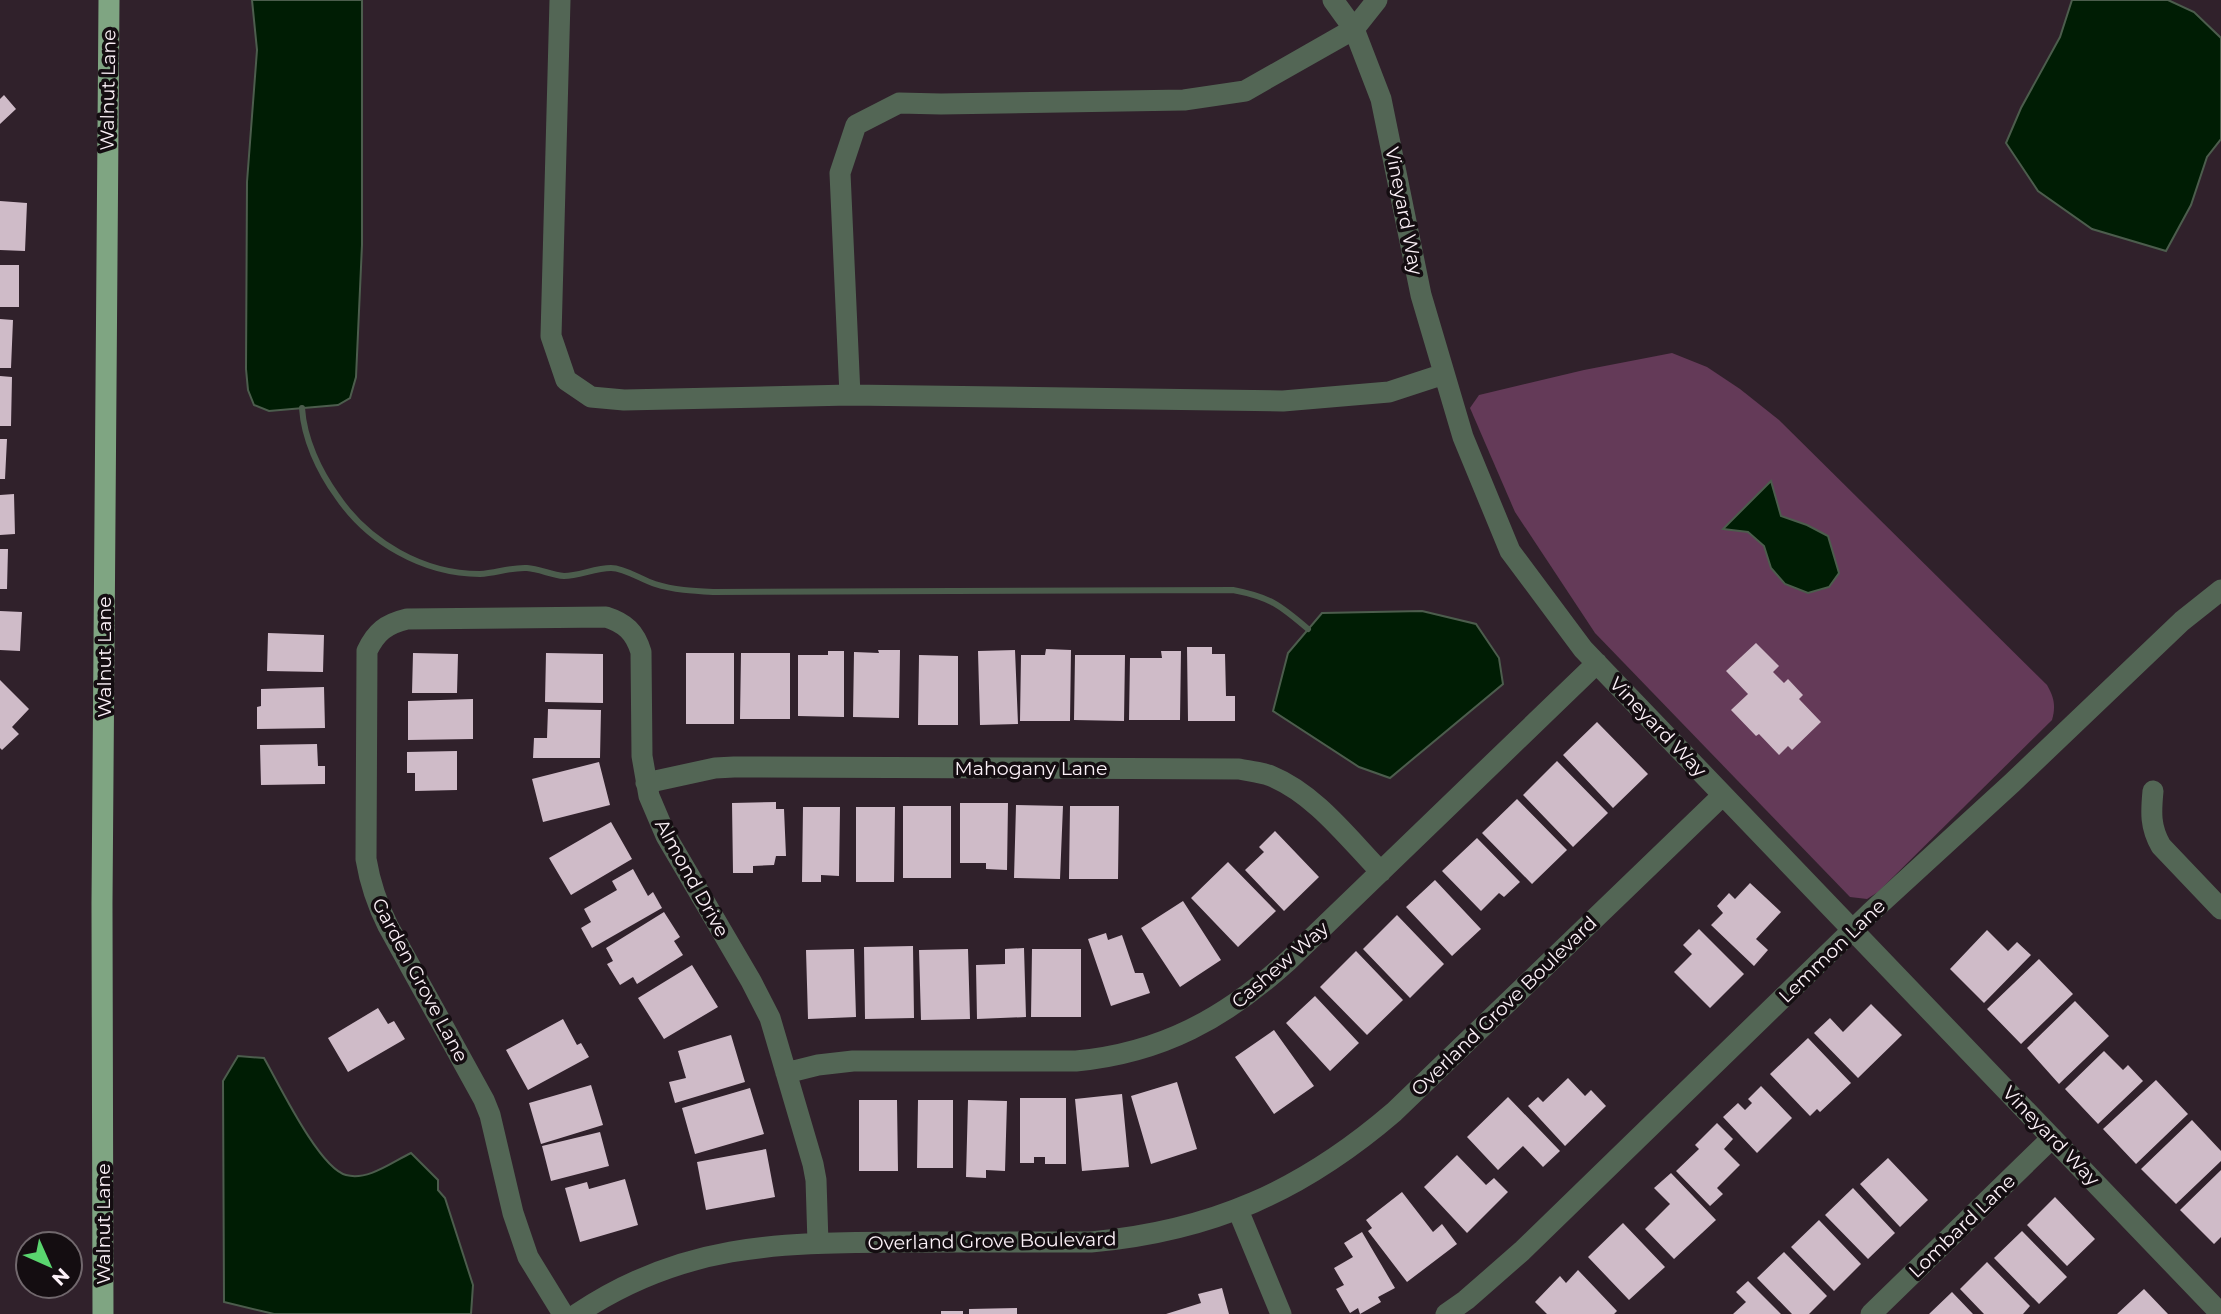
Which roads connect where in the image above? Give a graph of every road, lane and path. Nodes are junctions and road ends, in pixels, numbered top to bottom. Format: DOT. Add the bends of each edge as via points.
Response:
graph roads {
  1 [pos="109,0"];
  2 [pos="560,0"];
  3 [pos="1333,0"];
  4 [pos="1377,0"];
  5 [pos="1354,29"];
  6 [pos="1444,374"];
  7 [pos="850,395"];
  8 [pos="2221,590"];
  9 [pos="505,618"];
  10 [pos="1597,663"];
  11 [pos="646,783"];
  12 [pos="2154,791"];
  13 [pos="1723,795"];
  14 [pos="1381,872"];
  15 [pos="2221,909"];
  16 [pos="1853,930"];
  17 [pos="786,1073"];
  18 [pos="2052,1138"];
  19 [pos="1238,1210"];
  20 [pos="818,1243"];
  21 [pos="103,1314"];
  22 [pos="564,1314"];
  23 [pos="577,1314"];
  24 [pos="1281,1314"];
  25 [pos="1446,1314"];
  26 [pos="1871,1314"];
  27 [pos="2221,1314"];
  1 -- 21 [label="main road, Walnut Lane"];
  2 -- 7 [label="street" via="551,336 566,380 591,397 624,400"];
  3 -- 5 [label="street, Vineyard Way"];
  4 -- 5 [label="street"];
  5 -- 6 [label="street, Vineyard Way" via="1381,99 1421,295"];
  5 -- 7 [label="street" via="1245,91 1184,100 899,103 856,125 840,173"];
  6 -- 7 [label="street" via="1389,391 1283,401"];
  6 -- 10 [label="street, Vineyard Way" via="1463,437 1510,551"];
  8 -- 16 [label="street, Lemmon Lane" via="2182,621"];
  9 -- 11 [label="street, Almond Drive" via="606,617 629,629 641,652"];
  9 -- 22 [label="street, Garden Grove Lane" via="407,619 381,629 373,639 367,651 366,859 379,906 484,1100 524,1247"];
  10 -- 13 [label="street, Vineyard Way"];
  10 -- 14 [label="street, Cashew Way"];
  11 -- 14 [label="street, Mahogany Lane" via="734,767 1239,769 1269,775 1293,787"];
  11 -- 17 [label="street, Almond Drive" via="666,836 770,1018"];
  12 -- 15 [label="street" via="2154,834"];
  13 -- 16 [label="street, Vineyard Way"];
  13 -- 19 [label="street, Overland Grove Boulevard" via="1394,1112 1307,1176"];
  14 -- 17 [label="street, Cashew Way" via="1235,1006 1136,1052 1076,1061 833,1062"];
  16 -- 18 [label="street, Vineyard Way"];
  16 -- 25 [label="street, Lemmon Lane" via="1522,1251"];
  17 -- 20 [label="street, Almond Drive" via="815,1172"];
  18 -- 26 [label="street, Lombard Lane"];
  18 -- 27 [label="street, Vineyard Way"];
  19 -- 20 [label="street, Overland Grove Boulevard" via="1160,1233 1102,1241"];
  19 -- 24 [label="street"];
  20 -- 23 [label="street, Overland Grove Boulevard" via="707,1256 632,1283"];
}
